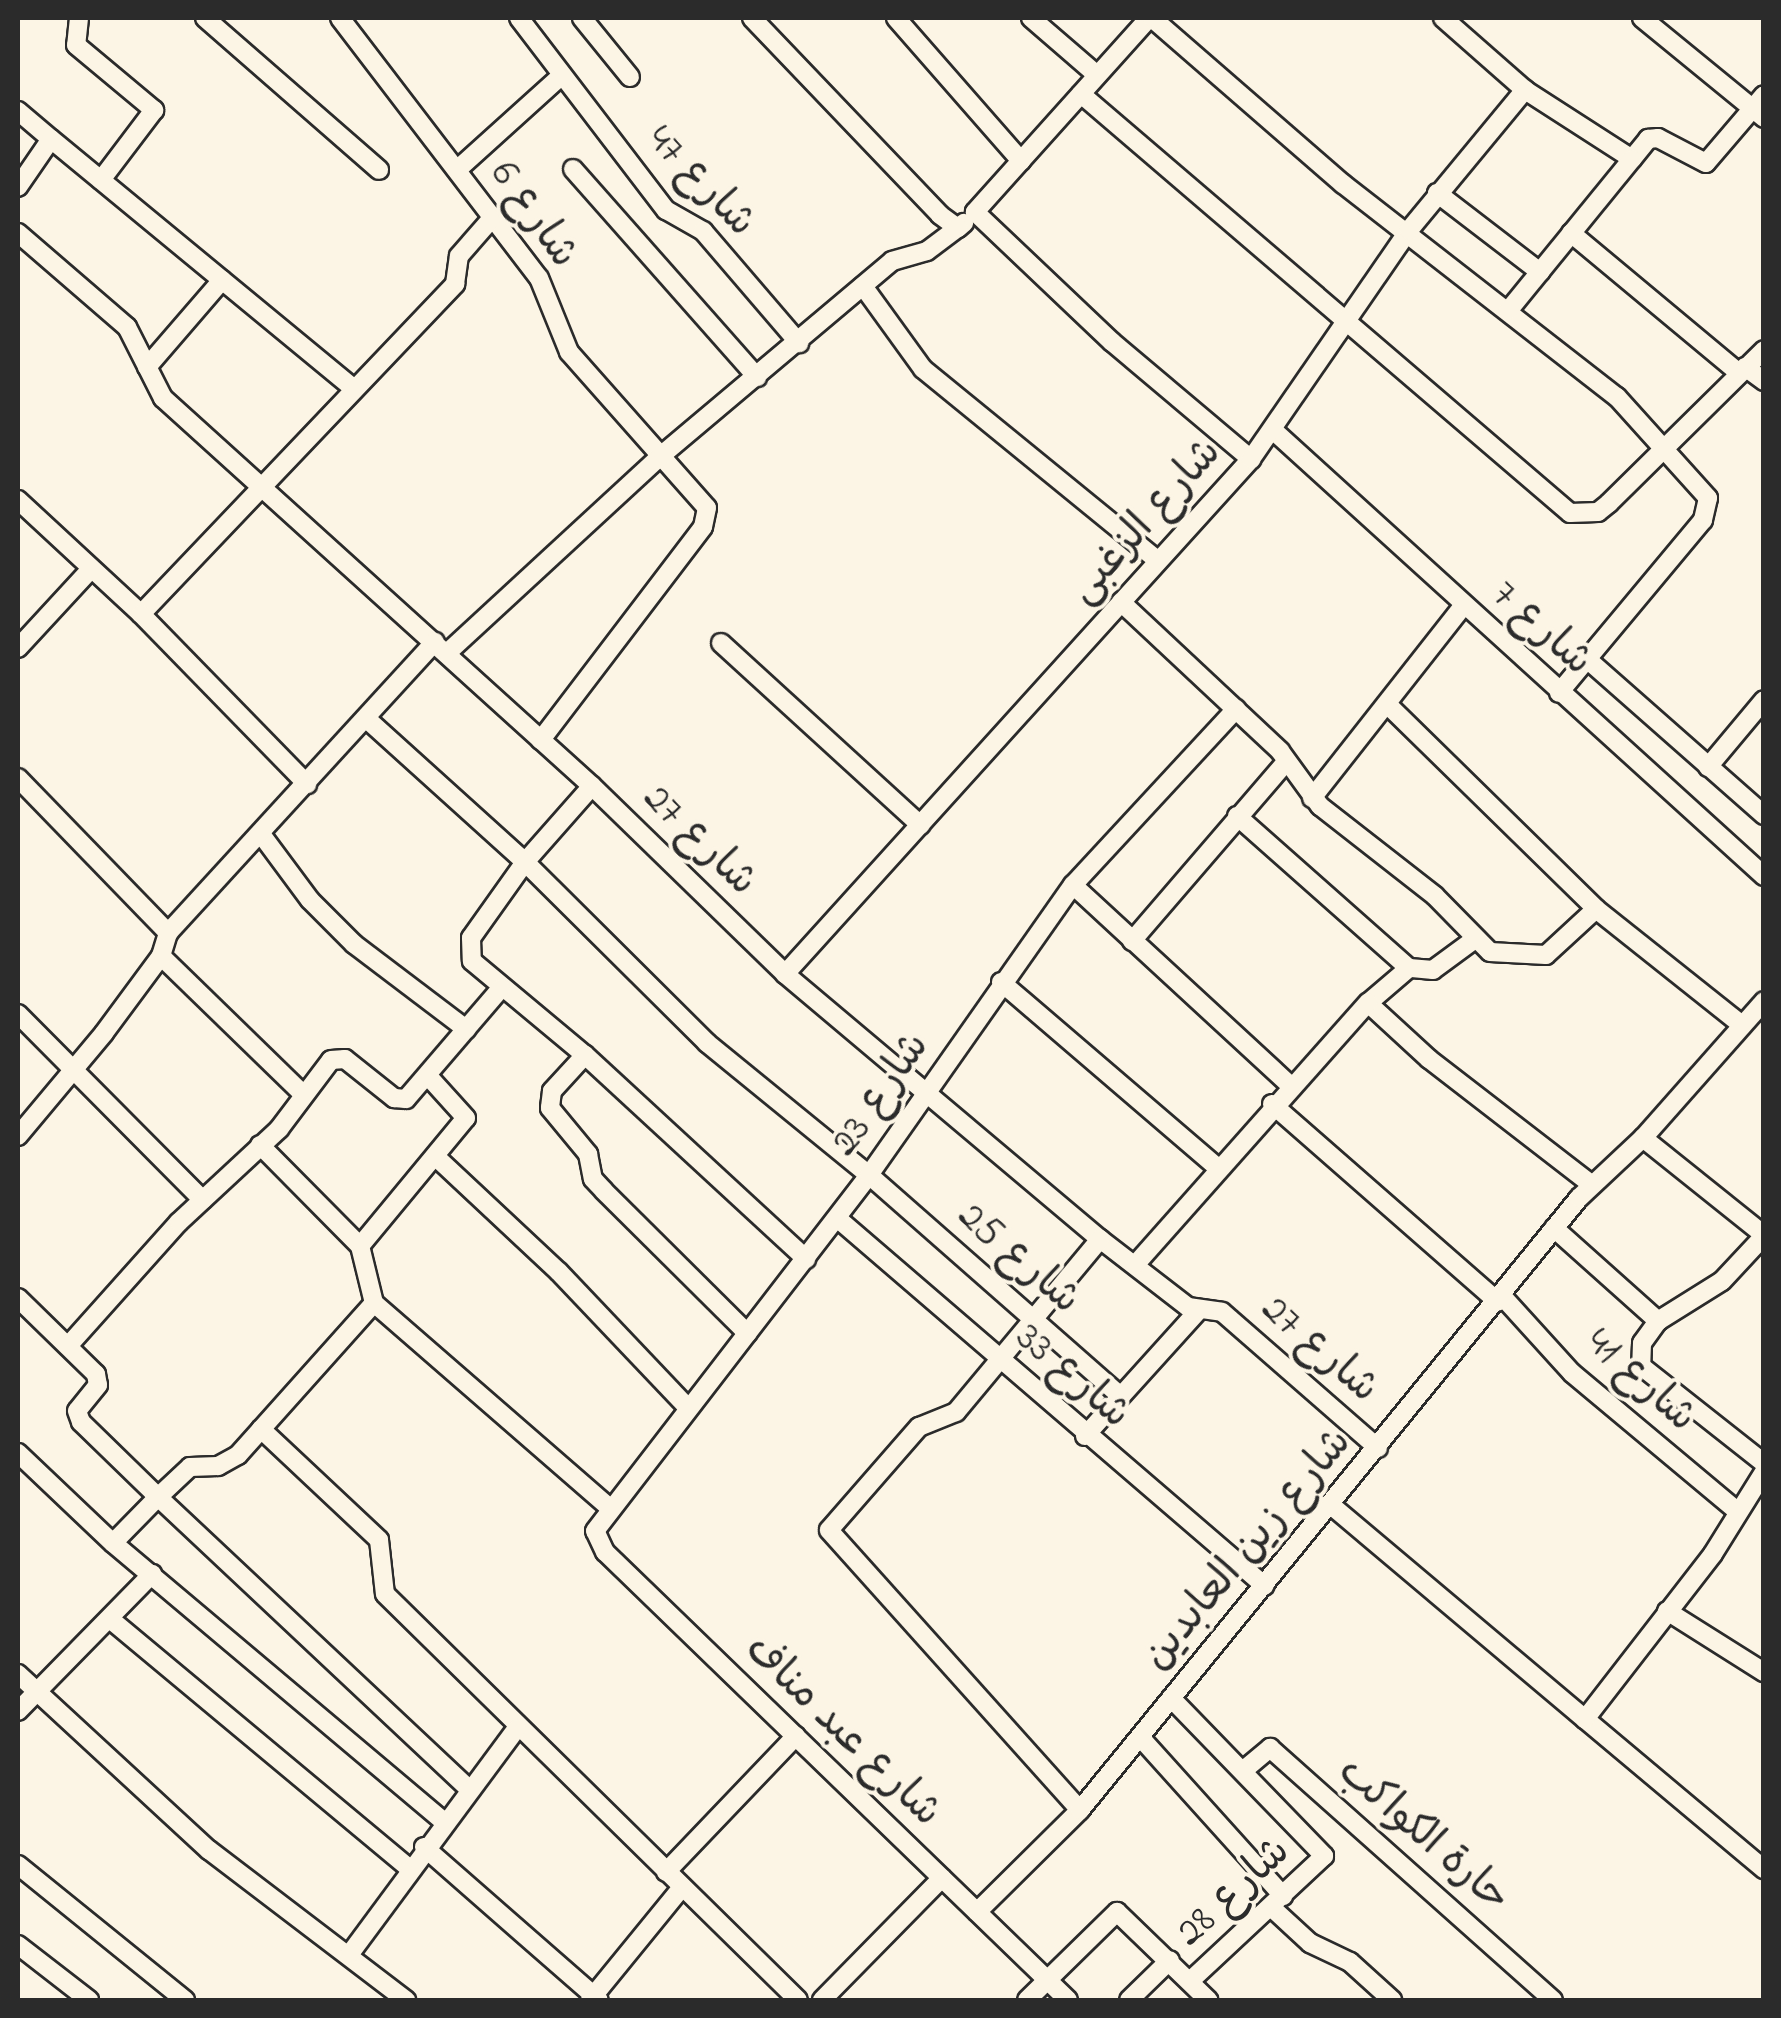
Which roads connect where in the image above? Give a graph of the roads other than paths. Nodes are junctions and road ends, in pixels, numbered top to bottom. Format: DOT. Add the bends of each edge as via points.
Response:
graph roads {
  1 [pos="79,18"];
  2 [pos="205,18"];
  3 [pos="340,18"];
  4 [pos="520,18"];
  5 [pos="582,18"];
  6 [pos="752,18"];
  7 [pos="896,18"];
  8 [pos="1031,18"];
  9 [pos="1151,18"];
  10 [pos="1642,18"];
  11 [pos="1449,20"];
  12 [pos="1098,75"];
  13 [pos="561,76"];
  14 [pos="630,78"];
  15 [pos="1525,90"];
  16 [pos="1081,94"];
  17 [pos="1760,108"];
  18 [pos="18,111"];
  19 [pos="51,139"];
  20 [pos="1632,159"];
  21 [pos="1022,161"];
  22 [pos="458,169"];
  23 [pos="573,169"];
  24 [pos="379,170"];
  25 [pos="101,180"];
  26 [pos="18,187"];
  27 [pos="1437,192"];
  28 [pos="976,212"];
  29 [pos="493,218"];
  30 [pos="958,228"];
  31 [pos="1408,230"];
  32 [pos="18,233"];
  33 [pos="1571,233"];
  34 [pos="1540,272"];
  35 [pos="222,280"];
  36 [pos="864,286"];
  37 [pos="1508,311"];
  38 [pos="1347,317"];
  39 [pos="799,342"];
  40 [pos="1764,350"];
  41 [pos="147,367"];
  42 [pos="1742,370"];
  43 [pos="757,377"];
  44 [pos="1764,381"];
  45 [pos="354,390"];
  46 [pos="1274,431"];
  47 [pos="1662,447"];
  48 [pos="663,454"];
  49 [pos="1251,459"];
  50 [pos="261,491"];
  51 [pos="18,500"];
  52 [pos="1158,562"];
  53 [pos="91,569"];
  54 [pos="1121,602"];
  55 [pos="1463,606"];
  56 [pos="142,614"];
  57 [pos="720,644"];
  58 [pos="18,648"];
  59 [pos="441,648"];
  60 [pos="1587,658"];
  61 [pos="1559,693"];
  62 [pos="1763,701"];
  63 [pos="1389,706"];
  64 [pos="1236,709"];
  65 [pos="369,720"];
  66 [pos="541,740"];
  67 [pos="1286,762"];
  68 [pos="1708,767"];
  69 [pos="18,778"];
  70 [pos="308,784"];
  71 [pos="592,786"];
  72 [pos="1312,798"];
  73 [pos="1764,815"];
  74 [pos="1237,816"];
  75 [pos="920,824"];
  76 [pos="261,834"];
  77 [pos="524,862"];
  78 [pos="1764,876"];
  79 [pos="1073,885"];
  80 [pos="1596,909"];
  81 [pos="168,934"];
  82 [pos="1476,939"];
  83 [pos="1132,941"];
  84 [pos="160,956"];
  85 [pos="1409,968"];
  86 [pos="785,974"];
  87 [pos="1001,982"];
  88 [pos="501,988"];
  89 [pos="1764,1001"];
  90 [pos="1368,1003"];
  91 [pos="18,1014"];
  92 [pos="1742,1025"];
  93 [pos="466,1029"];
  94 [pos="585,1055"];
  95 [pos="75,1068"];
  96 [pos="428,1076"];
  97 [pos="1290,1085"];
  98 [pos="302,1093"];
  99 [pos="928,1094"];
  100 [pos="1272,1104"];
  101 [pos="18,1136"];
  102 [pos="1643,1138"];
  103 [pos="260,1145"];
  104 [pos="436,1157"];
  105 [pos="1218,1168"];
  106 [pos="869,1175"];
  107 [pos="1592,1185"];
  108 [pos="203,1200"];
  109 [pos="837,1218"];
  110 [pos="1554,1228"];
  111 [pos="1764,1236"];
  112 [pos="1100,1239"];
  113 [pos="360,1246"];
  114 [pos="806,1259"];
  115 [pos="1135,1265"];
  116 [pos="18,1298"];
  117 [pos="1500,1299"];
  118 [pos="374,1304"];
  119 [pos="1199,1310"];
  120 [pos="1033,1319"];
  121 [pos="1658,1321"];
  122 [pos="747,1333"];
  123 [pos="68,1346"];
  124 [pos="1000,1362"];
  125 [pos="1119,1396"];
  126 [pos="688,1408"];
  127 [pos="261,1429"];
  128 [pos="1085,1436"];
  129 [pos="1378,1448"];
  130 [pos="18,1454"];
  131 [pos="1764,1462"];
  132 [pos="1764,1472"];
  133 [pos="158,1497"];
  134 [pos="1332,1506"];
  135 [pos="609,1507"];
  136 [pos="1737,1511"];
  137 [pos="596,1531"];
  138 [pos="113,1543"];
  139 [pos="152,1574"];
  140 [pos="1265,1586"];
  141 [pos="1667,1611"];
  142 [pos="110,1619"];
  143 [pos="1764,1672"];
  144 [pos="18,1674"];
  145 [pos="37,1692"];
  146 [pos="1171,1698"];
  147 [pos="18,1711"];
  148 [pos="1585,1719"];
  149 [pos="517,1728"];
  150 [pos="796,1736"];
  151 [pos="1140,1737"];
  152 [pos="1245,1769"];
  153 [pos="469,1790"];
  154 [pos="1080,1810"];
  155 [pos="444,1822"];
  156 [pos="424,1848"];
  157 [pos="18,1865"];
  158 [pos="408,1867"];
  159 [pos="1764,1869"];
  160 [pos="666,1872"];
  161 [pos="942,1878"];
  162 [pos="682,1887"];
  163 [pos="1277,1901"];
  164 [pos="977,1912"];
  165 [pos="18,1945"];
  166 [pos="349,1955"];
  167 [pos="1170,1960"];
  168 [pos="1047,1980"];
  169 [pos="1190,1981"];
  170 [pos="594,1999"];
  171 [pos="89,2000"];
  172 [pos="185,2000"];
  173 [pos="406,2000"];
  174 [pos="798,2000"];
  175 [pos="822,2000"];
  176 [pos="1027,2000"];
  177 [pos="1068,2000"];
  178 [pos="1129,2000"];
  179 [pos="1208,2000"];
  180 [pos="1392,2000"];
  181 [pos="1554,2000"];
  1 -- 25 [label="street" via="76,45 154,110"];
  2 -- 24 [label="street"];
  3 -- 22 [label="street, شارع 6"];
  4 -- 13 [label="street, شارع 47"];
  5 -- 14 [label="street"];
  6 -- 30 [label="street"];
  7 -- 21 [label="street"];
  8 -- 12 [label="street"];
  9 -- 12 [label="street"];
  9 -- 31 [label="street" via="1342,184"];
  10 -- 17 [label="street"];
  11 -- 15 [label="street"];
  12 -- 16 [label="street"];
  13 -- 22 [label="street"];
  13 -- 39 [label="street, شارع 47" via="666,210 704,231"];
  15 -- 20 [label="street"];
  15 -- 27 [label="street, شارع الزغبى"];
  16 -- 21 [label="street"];
  16 -- 38 [label="street"];
  17 -- 20 [label="street" via="1706,162 1658,138 1648,139"];
  18 -- 19 [label="street"];
  19 -- 25 [label="street"];
  19 -- 26 [label="street"];
  20 -- 33 [label="street"];
  21 -- 28 [label="street"];
  22 -- 29 [label="street, شارع 6"];
  23 -- 43 [label="street"];
  25 -- 35 [label="street"];
  27 -- 31 [label="street, شارع الزغبى"];
  27 -- 34 [label="street"];
  28 -- 30 [label="street"];
  28 -- 49 [label="street" via="1112,342"];
  29 -- 45 [label="street" via="459,256 455,284"];
  29 -- 48 [label="street, شارع 6" via="546,288 569,352"];
  30 -- 36 [label="street" via="927,251 892,261"];
  31 -- 37 [label="street"];
  31 -- 38 [label="street, شارع الزغبى"];
  32 -- 41 [label="street, شارع 27" via="127,328"];
  33 -- 34 [label="street"];
  33 -- 42 [label="street"];
  34 -- 37 [label="street"];
  35 -- 41 [label="street"];
  35 -- 45 [label="street"];
  36 -- 39 [label="street"];
  36 -- 52 [label="street" via="923,370"];
  37 -- 47 [label="street" via="1617,397"];
  38 -- 46 [label="street, شارع الزغبى"];
  38 -- 47 [label="street" via="1570,513 1598,512"];
  39 -- 43 [label="street"];
  40 -- 42 [label="street"];
  41 -- 50 [label="street, شارع 27" via="156,392"];
  42 -- 44 [label="street"];
  42 -- 47 [label="street"];
  43 -- 48 [label="street"];
  45 -- 50 [label="street"];
  46 -- 49 [label="street, شارع الزغبى"];
  46 -- 55 [label="street, شارع 7"];
  47 -- 60 [label="street" via="1702,488 1708,512"];
  48 -- 59 [label="street"];
  48 -- 66 [label="street, شارع 6" via="702,502 706,523"];
  49 -- 52 [label="street, شارع الزغبى"];
  50 -- 56 [label="street"];
  50 -- 59 [label="street, شارع 27"];
  51 -- 53 [label="street"];
  52 -- 54 [label="street, شارع الزغبى"];
  53 -- 56 [label="street"];
  53 -- 58 [label="street"];
  54 -- 64 [label="street"];
  54 -- 75 [label="street, شارع الزغبى"];
  55 -- 61 [label="street, شارع 7"];
  55 -- 63 [label="street"];
  56 -- 70 [label="street"];
  57 -- 75 [label="street"];
  59 -- 65 [label="street"];
  59 -- 66 [label="street, شارع 27"];
  60 -- 61 [label="street"];
  60 -- 68 [label="street"];
  61 -- 78 [label="street, شارع 7"];
  62 -- 68 [label="street"];
  63 -- 72 [label="street"];
  63 -- 80 [label="street"];
  64 -- 67 [label="street"];
  64 -- 79 [label="street, شارع 23"];
  65 -- 70 [label="street"];
  65 -- 77 [label="street, شارع 25"];
  66 -- 71 [label="street, شارع 27"];
  67 -- 72 [label="street"];
  67 -- 74 [label="street"];
  68 -- 73 [label="street"];
  69 -- 81 [label="street"];
  70 -- 76 [label="street"];
  71 -- 77 [label="street"];
  71 -- 86 [label="street, شارع 27"];
  72 -- 82 [label="street" via="1435,896"];
  74 -- 83 [label="street"];
  74 -- 85 [label="street"];
  75 -- 86 [label="street, شارع الزغبى"];
  76 -- 81 [label="street"];
  76 -- 93 [label="street" via="310,900 354,944"];
  77 -- 88 [label="street" via="468,946 472,961"];
  77 -- 106 [label="street, شارع 25" via="707,1043"];
  79 -- 83 [label="street"];
  79 -- 87 [label="street, شارع 23"];
  80 -- 82 [label="street" via="1546,955 1490,952"];
  80 -- 92 [label="street"];
  81 -- 84 [label="street"];
  82 -- 85 [label="street" via="1433,970"];
  83 -- 97 [label="street"];
  84 -- 95 [label="street"];
  84 -- 98 [label="street"];
  85 -- 90 [label="street"];
  86 -- 99 [label="street, شارع 27"];
  87 -- 99 [label="street, شارع 23"];
  87 -- 105 [label="street"];
  88 -- 93 [label="street"];
  88 -- 94 [label="street"];
  89 -- 92 [label="street, شارع زين العابدين"];
  90 -- 97 [label="street"];
  90 -- 107 [label="street" via="1429,1060"];
  91 -- 95 [label="street"];
  92 -- 102 [label="street, شارع زين العابدين"];
  93 -- 96 [label="street"];
  94 -- 114 [label="street"];
  94 -- 122 [label="street" via="552,1091 550,1108 588,1154 592,1178 604,1192"];
  95 -- 101 [label="street"];
  95 -- 108 [label="street"];
  96 -- 98 [label="street" via="399,1099 338,1056"];
  96 -- 104 [label="street" via="466,1115"];
  97 -- 100 [label="street"];
  98 -- 103 [label="street"];
  99 -- 106 [label="street, شارع 23"];
  99 -- 112 [label="street, شارع 27"];
  100 -- 105 [label="street"];
  100 -- 117 [label="street, شارع 41"];
  102 -- 107 [label="street, شارع زين العابدين"];
  102 -- 111 [label="street"];
  103 -- 108 [label="street"];
  103 -- 113 [label="street"];
  104 -- 113 [label="street"];
  104 -- 126 [label="street" via="559,1272"];
  105 -- 115 [label="street"];
  106 -- 109 [label="street, شارع 23"];
  106 -- 120 [label="street, شارع 25"];
  107 -- 110 [label="street, شارع زين العابدين"];
  108 -- 123 [label="street"];
  109 -- 114 [label="street, شارع 23"];
  109 -- 124 [label="street, شارع 33"];
  110 -- 117 [label="street, شارع زين العابدين"];
  110 -- 121 [label="street"];
  111 -- 121 [label="street" via="1722,1281"];
  112 -- 115 [label="street, شارع 27"];
  112 -- 120 [label="street"];
  113 -- 118 [label="street"];
  114 -- 122 [label="street, شارع 23"];
  115 -- 119 [label="street, شارع 27"];
  116 -- 123 [label="street"];
  117 -- 129 [label="street, شارع زين العابدين"];
  117 -- 136 [label="street, شارع 41" via="1572,1373"];
  118 -- 127 [label="street"];
  118 -- 135 [label="street"];
  119 -- 125 [label="street"];
  119 -- 129 [label="street, شارع 27" via="1222,1312"];
  120 -- 124 [label="street"];
  120 -- 125 [label="street, شارع 25"];
  121 -- 131 [label="street" via="1642,1343 1641,1366"];
  122 -- 126 [label="street, شارع 23"];
  123 -- 133 [label="street" via="98,1380 77,1410 80,1422"];
  124 -- 128 [label="street, شارع 33"];
  124 -- 154 [label="street" via="956,1412 919,1427 834,1517 830,1535"];
  125 -- 128 [label="street"];
  126 -- 135 [label="street, شارع 23"];
  127 -- 133 [label="street" via="231,1460 190,1467"];
  127 -- 149 [label="street" via="375,1535 385,1553 385,1594"];
  128 -- 140 [label="street, شارع 33"];
  129 -- 134 [label="street, شارع زين العابدين"];
  130 -- 138 [label="street"];
  132 -- 136 [label="street"];
  133 -- 138 [label="street"];
  133 -- 153 [label="street"];
  134 -- 140 [label="street, شارع زين العابدين"];
  134 -- 148 [label="street"];
  135 -- 137 [label="street, شارع 23"];
  136 -- 141 [label="street"];
  137 -- 150 [label="street, شارع عبد مناف" via="605,1552"];
  138 -- 139 [label="street"];
  139 -- 142 [label="street"];
  139 -- 155 [label="street"];
  140 -- 146 [label="street, شارع زين العابدين"];
  141 -- 143 [label="street"];
  141 -- 148 [label="street"];
  142 -- 145 [label="street"];
  142 -- 158 [label="street"];
  144 -- 145 [label="street"];
  145 -- 147 [label="street"];
  145 -- 166 [label="street" via="209,1850"];
  146 -- 151 [label="street, شارع زين العابدين"];
  146 -- 152 [label="street"];
  148 -- 159 [label="street"];
  149 -- 153 [label="street"];
  149 -- 160 [label="street"];
  150 -- 160 [label="street"];
  150 -- 161 [label="street, شارع عبد مناف"];
  151 -- 154 [label="street, شارع زين العابدين"];
  151 -- 163 [label="street"];
  152 -- 163 [label="street, شارع 28" via="1324,1856"];
  152 -- 181 [label="street, حارة الكواكب" via="1270,1748"];
  153 -- 155 [label="street"];
  154 -- 164 [label="street, شارع زين العابدين"];
  155 -- 156 [label="street"];
  156 -- 158 [label="street"];
  156 -- 170 [label="street"];
  157 -- 172 [label="street"];
  158 -- 166 [label="street"];
  160 -- 162 [label="street"];
  161 -- 164 [label="street, شارع عبد مناف"];
  161 -- 175 [label="street"];
  162 -- 170 [label="street"];
  162 -- 174 [label="street"];
  163 -- 169 [label="street, شارع 28"];
  163 -- 180 [label="street"];
  164 -- 168 [label="street, شارع عبد مناف"];
  165 -- 171 [label="street"];
  166 -- 173 [label="street"];
  167 -- 168 [label="street" via="1118,1912"];
  167 -- 169 [label="street"];
  167 -- 178 [label="street"];
  168 -- 176 [label="street"];
  168 -- 177 [label="street, شارع عبد مناف"];
  169 -- 179 [label="street"];
}
